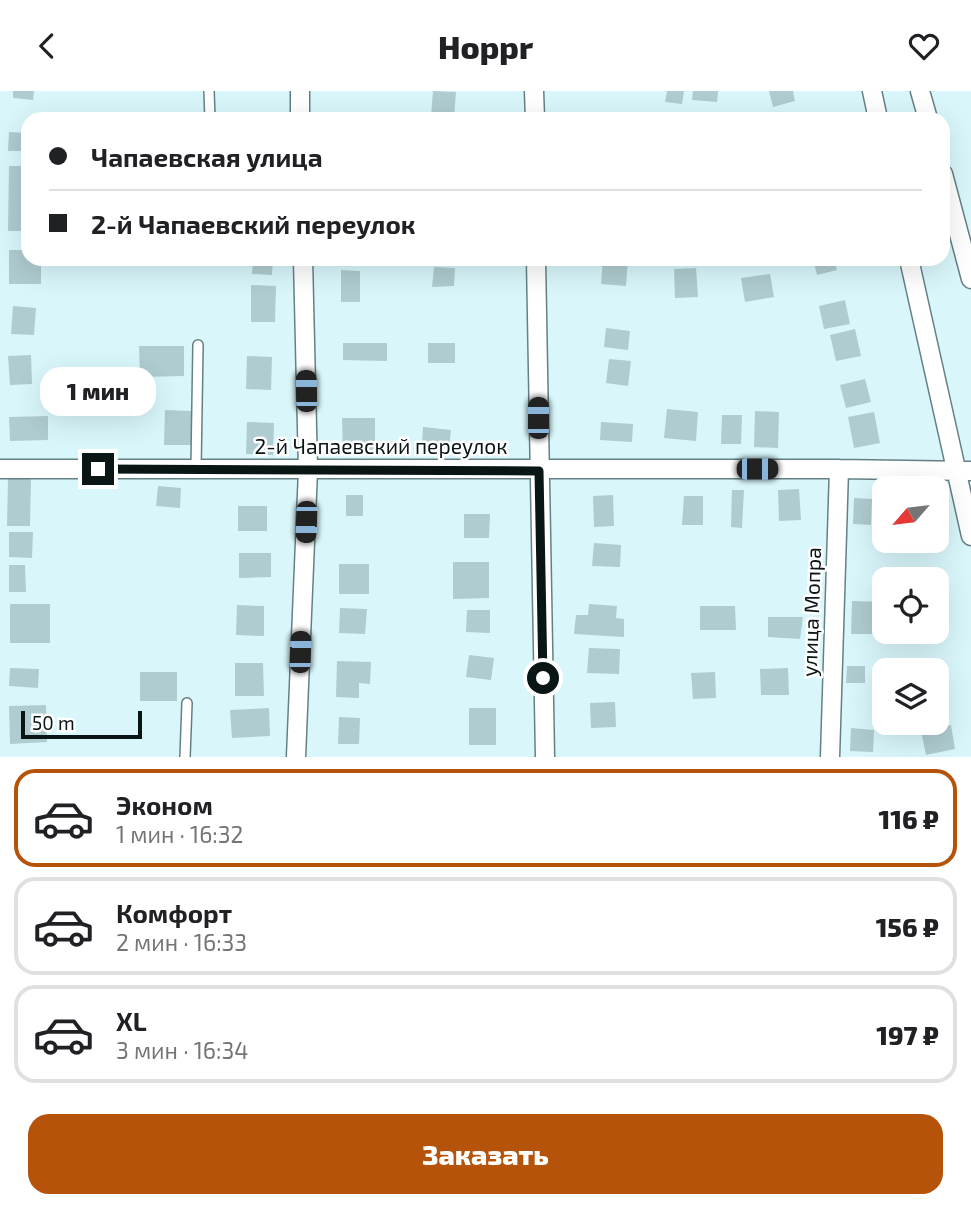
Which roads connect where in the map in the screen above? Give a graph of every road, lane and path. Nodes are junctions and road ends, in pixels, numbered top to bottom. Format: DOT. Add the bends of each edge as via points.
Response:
graph roads {
  1 [pos="209,91"];
  2 [pos="300,91"];
  3 [pos="534,91"];
  4 [pos="872,91"];
  5 [pos="920,91"];
  6 [pos="209,112"];
  7 [pos="300,112"];
  8 [pos="535,112"];
  9 [pos="876,112"];
  10 [pos="926,112"];
  11 [pos="950,188"];
  12 [pos="963,214"];
  13 [pos="303,266"];
  14 [pos="536,266"];
  15 [pos="911,266"];
  16 [pos="971,279"];
  17 [pos="198,345"];
  18 [pos="196,468"];
  19 [pos="839,469"];
  20 [pos="0,470"];
  21 [pos="307,470"];
  22 [pos="539,471"];
  23 [pos="964,471"];
  24 [pos="971,536"];
  25 [pos="187,703"];
  26 [pos="185,757"];
  27 [pos="296,757"];
  28 [pos="545,757"];
  29 [pos="830,757"];
  1 -- 6 [label="lane"];
  2 -- 7 [label="street"];
  3 -- 8 [label="street"];
  4 -- 9 [label="street"];
  5 -- 10 [label="street"];
  11 -- 12 [label="street"];
  12 -- 16 [label="street"];
  13 -- 21 [label="street"];
  14 -- 22 [label="street"];
  15 -- 23 [label="street"];
  17 -- 18 [label="lane"];
  18 -- 20 [label="street, 2-й Чапаевский переулок"];
  18 -- 21 [label="street, 2-й Чапаевский переулок"];
  19 -- 22 [label="street, 2-й Чапаевский переулок"];
  19 -- 23 [label="street, 2-й Чапаевский переулок"];
  19 -- 29 [label="street, улица Мопра"];
  21 -- 22 [label="street, 2-й Чапаевский переулок"];
  21 -- 27 [label="street"];
  22 -- 28 [label="street"];
  23 -- 24 [label="street"];
  25 -- 26 [label="lane"];
}
